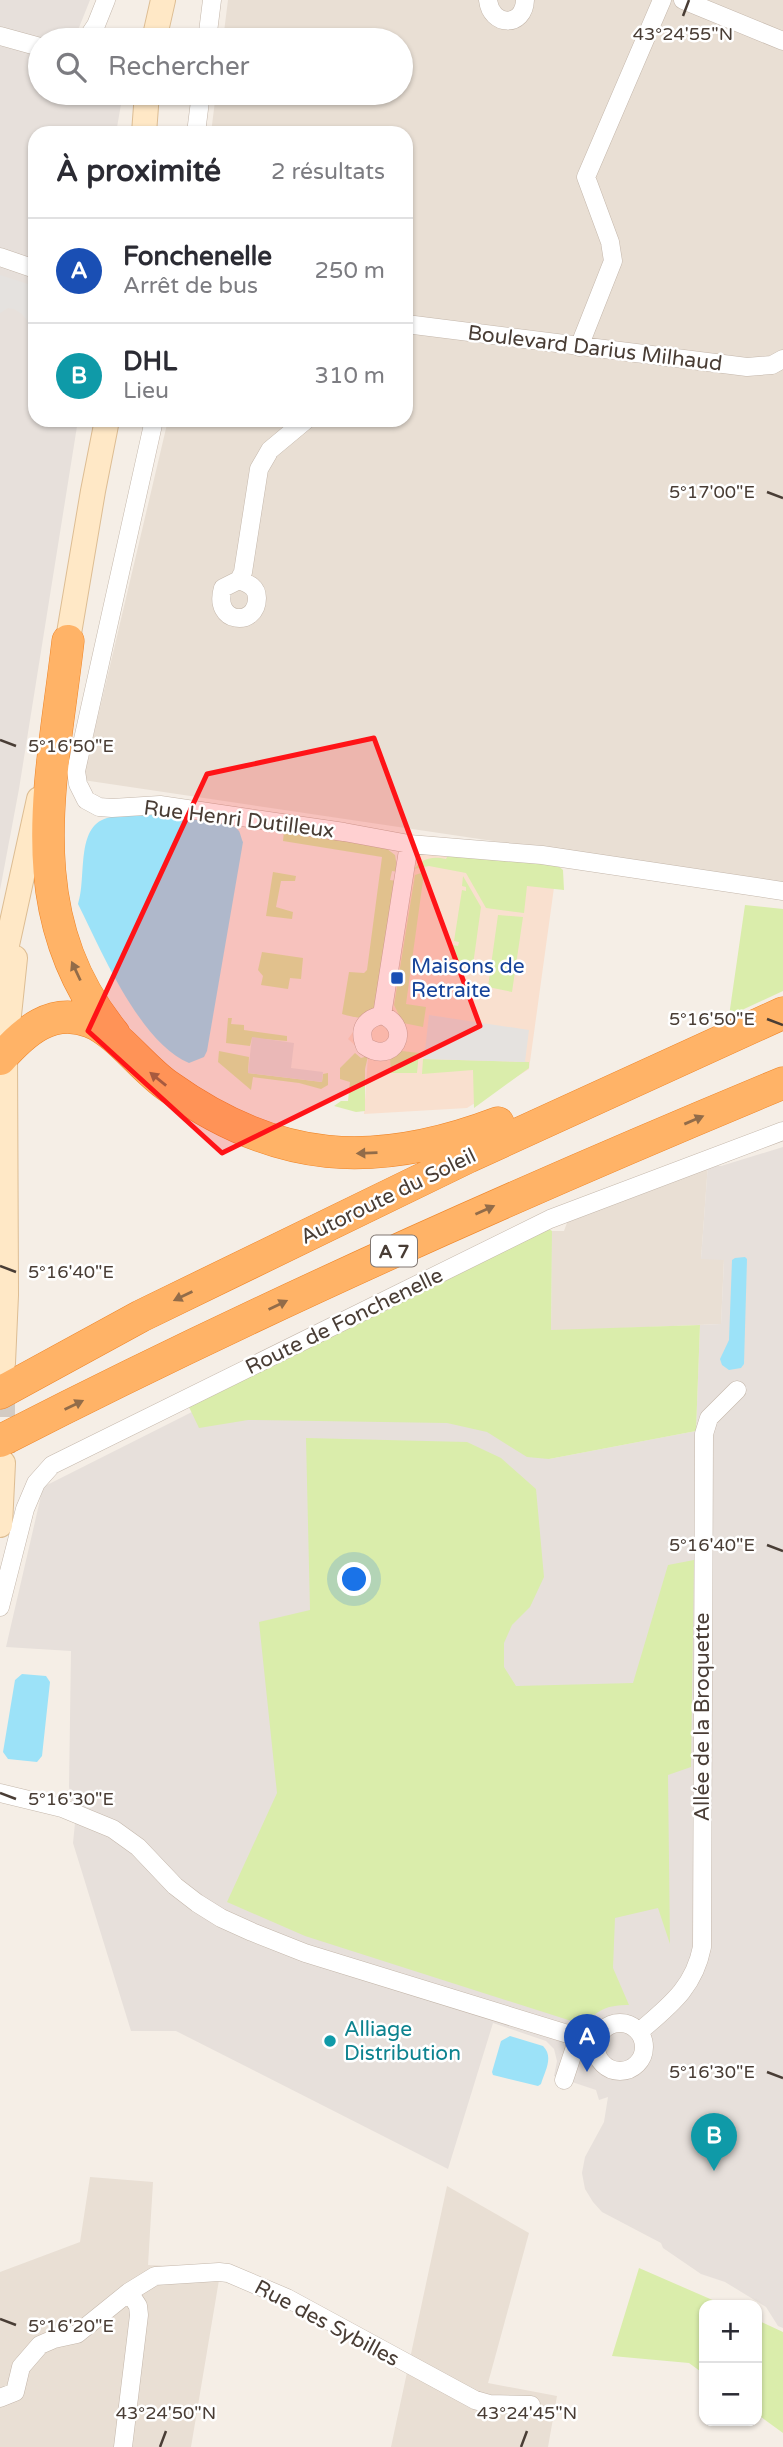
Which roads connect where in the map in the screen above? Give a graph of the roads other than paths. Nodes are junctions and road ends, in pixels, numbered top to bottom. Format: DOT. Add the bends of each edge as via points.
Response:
graph roads {
  1 [pos="106,0"];
  2 [pos="163,0"];
  3 [pos="212,0"];
  4 [pos="488,0"];
  5 [pos="525,0"];
  6 [pos="662,0"];
  7 [pos="683,0"];
  8 [pos="94,28"];
  9 [pos="157,28"];
  10 [pos="208,28"];
  11 [pos="0,36"];
  12 [pos="783,41"];
  13 [pos="28,44"];
  14 [pos="145,105"];
  15 [pos="146,105"];
  16 [pos="199,105"];
  17 [pos="140,126"];
  18 [pos="145,126"];
  19 [pos="196,126"];
  20 [pos="0,257"];
  21 [pos="28,267"];
  22 [pos="413,325"];
  23 [pos="579,347"];
  24 [pos="783,359"];
  25 [pos="98,427"];
  26 [pos="106,427"];
  27 [pos="152,427"];
  28 [pos="298,427"];
  29 [pos="93,491"];
  30 [pos="239,580"];
  31 [pos="68,640"];
  32 [pos="33,833"];
  33 [pos="409,844"];
  34 [pos="783,891"];
  35 [pos="0,977"];
  36 [pos="780,1014"];
  37 [pos="382,1015"];
  38 [pos="126,1049"];
  39 [pos="3,1056"];
  40 [pos="783,1083"];
  41 [pos="783,1131"];
  42 [pos="3,1178"];
  43 [pos="141,1317"];
  44 [pos="0,1338"];
  45 [pos="0,1379"];
  46 [pos="737,1390"];
  47 [pos="0,1393"];
  48 [pos="3,1459"];
  49 [pos="0,1525"];
  50 [pos="0,1607"];
  51 [pos="0,1793"];
  52 [pos="639,2032"];
  53 [pos="578,2038"];
  54 [pos="597,2043"];
  55 [pos="564,2080"];
  56 [pos="130,2292"];
  57 [pos="0,2399"];
  58 [pos="531,2405"];
  59 [pos="123,2447"];
  1 -- 8 [label="street"];
  2 -- 9 [label="main road"];
  3 -- 10 [label="street"];
  4 -- 5 [label="street" via="491,12 508,21 518,19"];
  6 -- 23 [label="street" via="586,177 613,261"];
  7 -- 12 [label="street"];
  11 -- 13 [label="street"];
  14 -- 17 [label="main road"];
  15 -- 18 [label="main road"];
  16 -- 19 [label="street"];
  20 -- 21 [label="street"];
  22 -- 23 [label="street, Boulevard Darius Milhaud"];
  23 -- 24 [label="street, Boulevard Darius Milhaud" via="747,367"];
  25 -- 29 [label="main road"];
  26 -- 29 [label="main road"];
  27 -- 33 [label="street, Rue Henri Dutilleux" via="76,771 86,800 99,807 160,805"];
  28 -- 30 [label="street" via="270,450 259,469"];
  29 -- 31 [label="main road"];
  31 -- 32 [label="main road"];
  38 -- 31 [label="highway, one-way" via="101,1018 72,963 58,929 49,882 49,804"];
  32 -- 35 [label="main road"];
  32 -- 39 [label="main road"];
  33 -- 34 [label="street, Rue Henri Dutilleux" via="542,855"];
  33 -- 37 [label="street"];
  36 -- 38 [label="highway, one-way" via="461,1137 402,1151 361,1154 272,1141 226,1123 155,1077"];
  36 -- 43 [label="highway, Autoroute du Soleil / A 7, one-way" via="468,1157"];
  38 -- 39 [label="highway" via="91,1022 62,1018 33,1026"];
  39 -- 42 [label="main road"];
  48 -- 40 [label="highway, A 7, one-way" via="312,1289"];
  41 -- 50 [label="street, Route de Fonchenelle" via="550,1219 52,1465 36,1483 24,1509"];
  42 -- 44 [label="main road" via="4,1363"];
  43 -- 45 [label="highway"];
  43 -- 47 [label="highway, Autoroute du Soleil / A 7"];
  46 -- 52 [label="street, Allée de la Broquette" via="709,1418 704,1434 702,1947 698,1967 683,1991"];
  48 -- 49 [label="main road"];
  51 -- 53 [label="street" via="62,1808 113,1829 197,1903 252,1932 305,1953"];
  52 -- 54 [label="street" via="617,2023 604,2030"];
  52 -- 54 [label="street" via="643,2056 625,2071 603,2064"];
  53 -- 54 [label="street"];
  53 -- 55 [label="street"];
  56 -- 57 [label="street, Rue des Sybilles" via="77,2334 40,2345 22,2367 15,2392"];
  56 -- 58 [label="street, Rue des Sybilles" via="164,2274 228,2273 287,2298 475,2400"];
  56 -- 59 [label="street" via="139,2315"];
}
